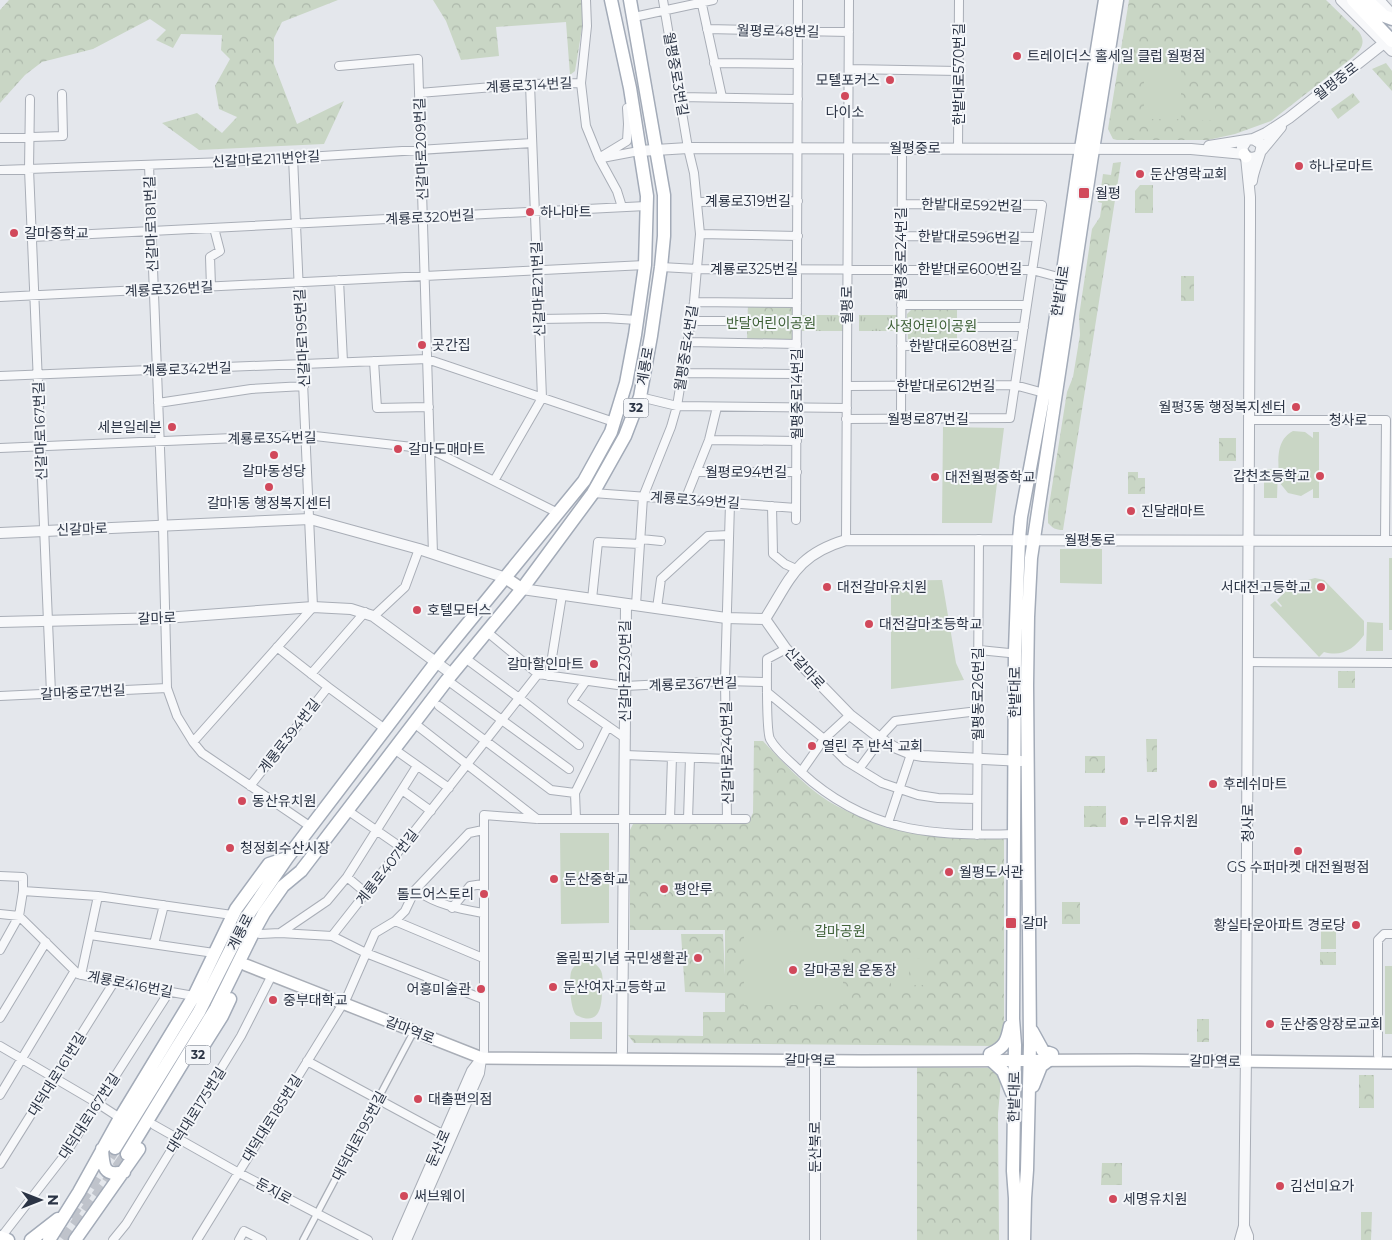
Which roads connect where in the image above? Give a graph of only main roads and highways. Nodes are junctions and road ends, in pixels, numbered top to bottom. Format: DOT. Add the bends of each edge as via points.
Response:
graph roads {
  1 [pos="611,0"];
  2 [pos="630,0"];
  3 [pos="1104,0"];
  4 [pos="1117,0"];
  5 [pos="1353,0"];
  6 [pos="1367,0"];
  7 [pos="1392,19"];
  8 [pos="1388,42"];
  9 [pos="1087,149"];
  10 [pos="506,578"];
  11 [pos="522,588"];
  12 [pos="1023,765"];
  13 [pos="286,858"];
  14 [pos="301,871"];
  15 [pos="247,961"];
  16 [pos="345,1000"];
  17 [pos="1013,1019"];
  18 [pos="1029,1019"];
  19 [pos="483,1055"];
  20 [pos="1392,1055"];
  21 [pos="815,1057"];
  22 [pos="991,1057"];
  23 [pos="1015,1057"];
  24 [pos="1030,1057"];
  25 [pos="1050,1057"];
  26 [pos="1246,1058"];
  27 [pos="1392,1063"];
  28 [pos="1028,1098"];
  29 [pos="1015,1100"];
  30 [pos="102,1149"];
  31 [pos="1027,1170"];
  32 [pos="124,1172"];
  33 [pos="1013,1172"];
  34 [pos="79,1192"];
  35 [pos="60,1218"];
  36 [pos="79,1237"];
  37 [pos="31,1240"];
  38 [pos="42,1240"];
  39 [pos="49,1240"];
  40 [pos="1008,1240"];
  41 [pos="1015,1240"];
  42 [pos="1024,1240"];
  43 [pos="1032,1240"];
  1 -- 10 [label="main road, 계룡로 / 32" via="630,88 647,196 645,265 626,383 611,432 584,481"];
  2 -- 11 [label="main road, 계룡로 / 32" via="664,195 661,267 640,397 625,436 593,493"];
  3 -- 9 [label="main road"];
  4 -- 9 [label="main road, 한밭대로"];
  5 -- 8 [label="main road"];
  6 -- 7 [label="main road"];
  9 -- 12 [label="main road, 한밭대로" via="1031,558"];
  9 -- 12 [label="main road, 한밭대로" via="1018,539 1015,651"];
  10 -- 11 [label="main road, 신갈마로"];
  10 -- 13 [label="main road, 계룡로 / 32" via="437,661"];
  11 -- 14 [label="main road, 계룡로 / 32" via="449,677"];
  12 -- 17 [label="main road, 한밭대로" via="1014,834"];
  12 -- 18 [label="main road, 한밭대로"];
  13 -- 14 [label="main road, 계룡로 / 32" via="248,915 199,1012 121,1151 216,1008 264,913 283,886"];
  13 -- 30 [label="main road, 32" via="269,864 232,915 194,996"];
  14 -- 15 [label="main road, 32" via="260,934"];
  15 -- 16 [label="main road, 갈마역로"];
  15 -- 16 [label="main road, 갈마역로" via="272,975"];
  15 -- 32 [label="main road, 32" via="222,1016"];
  16 -- 19 [label="main road, 갈마역로"];
  16 -- 19 [label="main road, 갈마역로" via="414,1031"];
  17 -- 22 [label="main road" via="1005,1043"];
  17 -- 23 [label="main road, 한밭대로"];
  18 -- 24 [label="main road, 한밭대로"];
  18 -- 25 [label="main road" via="1038,1044"];
  19 -- 21 [label="main road, 갈마역로"];
  19 -- 21 [label="main road, 갈마역로" via="622,1052"];
  20 -- 26 [label="main road, 갈마역로"];
  21 -- 22 [label="main road, 갈마역로"];
  22 -- 23 [label="main road, 갈마역로"];
  22 -- 29 [label="main road" via="1003,1070"];
  23 -- 24 [label="main road, 갈마역로"];
  23 -- 29 [label="main road, 한밭대로"];
  24 -- 25 [label="main road, 갈마역로"];
  24 -- 28 [label="main road, 한밭대로"];
  25 -- 26 [label="main road, 갈마역로"];
  25 -- 28 [label="main road" via="1041,1066"];
  26 -- 27 [label="main road, 갈마역로"];
  28 -- 31 [label="main road, 한밭대로"];
  29 -- 33 [label="main road, 한밭대로"];
  30 -- 32 [label="main road" via="107,1172"];
  30 -- 34 [label="main road, 32"];
  31 -- 42 [label="main road, 한밭대로"];
  31 -- 43 [label="main road" via="1032,1199"];
  32 -- 36 [label="main road, 32"];
  33 -- 40 [label="main road"];
  33 -- 41 [label="main road, 한밭대로"];
  34 -- 35 [label="main road, 32"];
  34 -- 39 [label="main road"];
  35 -- 37 [label="main road"];
  35 -- 38 [label="main road, 32"];
}
